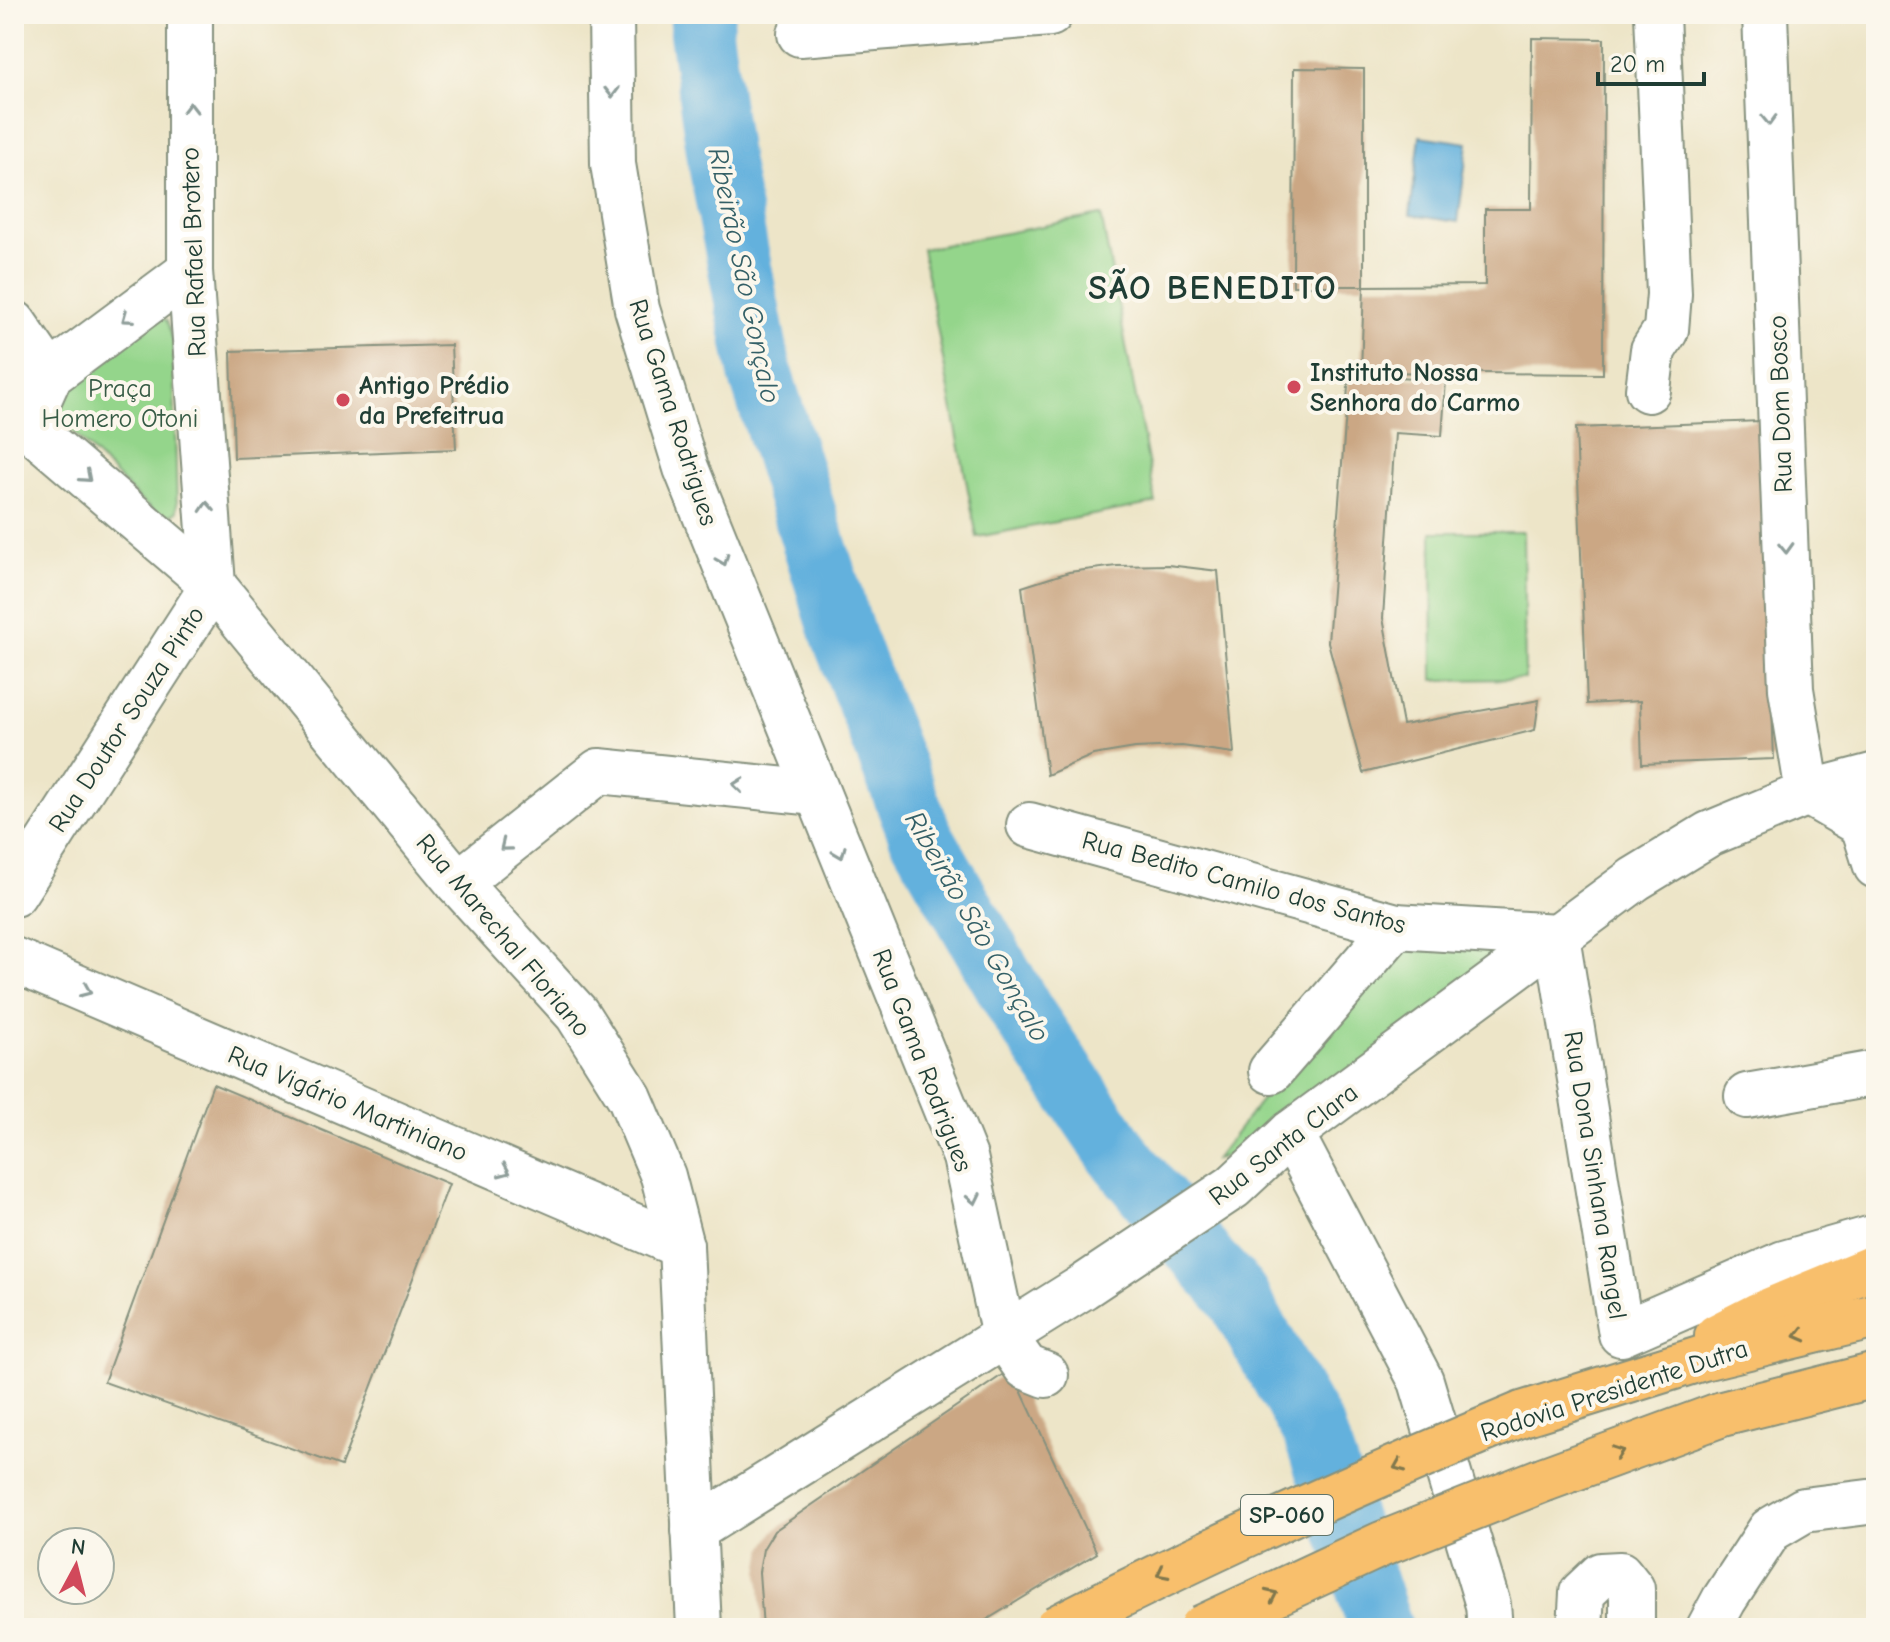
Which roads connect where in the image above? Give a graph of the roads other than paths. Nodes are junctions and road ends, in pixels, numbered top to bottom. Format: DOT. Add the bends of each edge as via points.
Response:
graph roads {
  1 [pos="190,14"];
  2 [pos="611,14"];
  3 [pos="1050,14"];
  4 [pos="1657,14"];
  5 [pos="1765,14"];
  6 [pos="800,34"];
  7 [pos="190,271"];
  8 [pos="14,323"];
  9 [pos="50,375"];
  10 [pos="1648,390"];
  11 [pos="20,423"];
  12 [pos="213,585"];
  13 [pos="1876,775"];
  14 [pos="816,793"];
  15 [pos="1808,793"];
  16 [pos="1029,825"];
  17 [pos="1876,866"];
  18 [pos="458,883"];
  19 [pos="14,894"];
  20 [pos="1396,926"];
  21 [pos="1557,936"];
  22 [pos="14,960"];
  23 [pos="1271,1071"];
  24 [pos="1876,1073"];
  25 [pos="1747,1096"];
  26 [pos="1291,1133"];
  27 [pos="1876,1237"];
  28 [pos="681,1246"];
  29 [pos="1876,1266"];
  30 [pos="1876,1316"];
  31 [pos="1004,1336"];
  32 [pos="1046,1375"];
  33 [pos="1876,1375"];
  34 [pos="1631,1380"];
  35 [pos="1876,1501"];
  36 [pos="694,1530"];
  37 [pos="699,1628"];
  38 [pos="1056,1628"];
  39 [pos="1201,1628"];
  40 [pos="1490,1628"];
  41 [pos="1580,1628"];
  42 [pos="1632,1628"];
  43 [pos="1709,1628"];
  7 -- 1 [label="street, Rua Rafael Brotero, one-way"];
  2 -- 14 [label="street, Rua Gama Rodrigues, one-way" via="613,164 637,309 686,468"];
  3 -- 6 [label="street"];
  4 -- 10 [label="street" via="1669,294 1666,330 1653,350"];
  5 -- 15 [label="street, Rua Dom Bosco, one-way" via="1791,689"];
  7 -- 9 [label="street, one-way"];
  12 -- 7 [label="street, Rua Rafael Brotero, one-way"];
  8 -- 9 [label="street"];
  9 -- 11 [label="street"];
  11 -- 12 [label="street, Rua Marechal Floriano, one-way"];
  12 -- 18 [label="street, Rua Marechal Floriano"];
  12 -- 19 [label="street, Rua Doutor Souza Pinto"];
  13 -- 15 [label="street, Rua Santa Clara"];
  14 -- 18 [label="street, one-way" via="599,771"];
  14 -- 31 [label="street, Rua Gama Rodrigues, one-way" via="965,1157"];
  15 -- 17 [label="street" via="1863,825"];
  15 -- 21 [label="street, Rua Santa Clara" via="1709,834"];
  16 -- 20 [label="street, Rua Bedito Camilo dos Santos"];
  18 -- 28 [label="street, Rua Marechal Floriano" via="577,1014 630,1098 663,1176"];
  20 -- 21 [label="street, Rua Bedito Camilo dos Santos"];
  20 -- 23 [label="street"];
  21 -- 26 [label="street, Rua Santa Clara"];
  21 -- 27 [label="street, Rua Dona Sinhana Rangel" via="1621,1334 1784,1263"];
  22 -- 28 [label="street, Rua Vigário Martiniano, one-way"];
  24 -- 25 [label="street"];
  26 -- 31 [label="street, Rua Santa Clara" via="1233,1187"];
  26 -- 40 [label="street" via="1421,1381 1488,1605"];
  28 -- 36 [label="street, Rua Marechal Floriano"];
  29 -- 34 [label="highway" via="1758,1315"];
  30 -- 34 [label="highway, Rodovia Presidente Dutra / SP-060, one-way"];
  31 -- 32 [label="street" via="1026,1367"];
  31 -- 36 [label="street, Rua Santa Clara"];
  39 -- 33 [label="highway, SP-060, one-way, bridge" via="1382,1544 1545,1479 1722,1414"];
  34 -- 38 [label="highway, Rodovia Presidente Dutra / SP-060, one-way, bridge" via="1522,1414 1313,1503"];
  35 -- 43 [label="street" via="1804,1510 1770,1530"];
  36 -- 37 [label="street, Rua Marechal Floriano"];
  41 -- 42 [label="street" via="1582,1593 1601,1575 1620,1574 1632,1589"];
}
